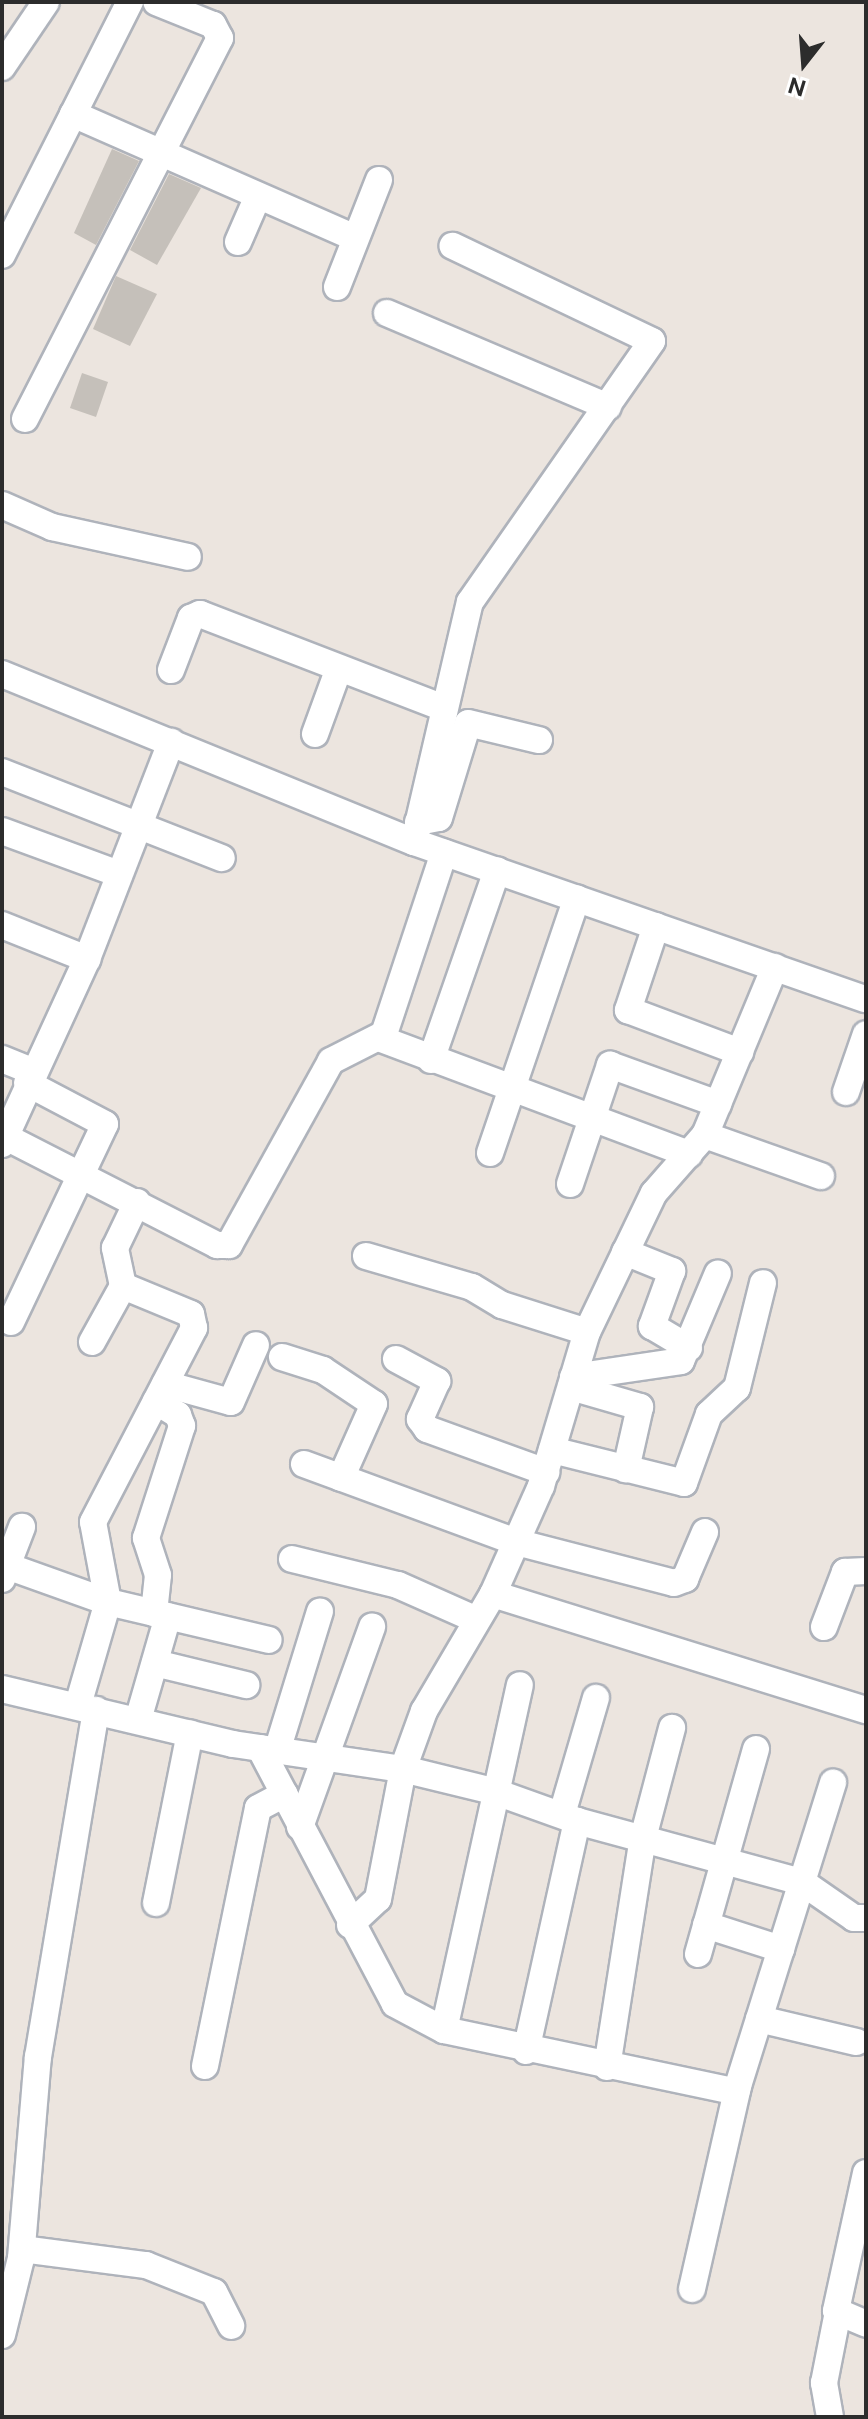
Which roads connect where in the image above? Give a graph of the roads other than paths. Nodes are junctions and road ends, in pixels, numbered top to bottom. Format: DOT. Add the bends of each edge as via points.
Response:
graph roads {
  1 [pos="46,2"];
  2 [pos="130,2"];
  3 [pos="156,2"];
  4 [pos="2,67"];
  5 [pos="73,114"];
  6 [pos="162,155"];
  7 [pos="379,180"];
  8 [pos="258,196"];
  9 [pos="355,238"];
  10 [pos="238,242"];
  11 [pos="453,246"];
  12 [pos="2,255"];
  13 [pos="337,287"];
  14 [pos="387,313"];
  15 [pos="608,407"];
  16 [pos="25,419"];
  17 [pos="2,505"];
  18 [pos="188,557"];
  19 [pos="339,668"];
  20 [pos="171,670"];
  21 [pos="2,674"];
  22 [pos="444,708"];
  23 [pos="315,734"];
  24 [pos="539,740"];
  25 [pos="171,742"];
  26 [pos="2,772"];
  27 [pos="139,824"];
  28 [pos="2,831"];
  29 [pos="416,832"];
  30 [pos="444,853"];
  31 [pos="222,858"];
  32 [pos="497,870"];
  33 [pos="119,874"];
  34 [pos="577,898"];
  35 [pos="2,925"];
  36 [pos="656,926"];
  37 [pos="87,959"];
  38 [pos="775,967"];
  39 [pos="866,999"];
  40 [pos="866,1034"];
  41 [pos="381,1039"];
  42 [pos="740,1052"];
  43 [pos="2,1059"];
  44 [pos="431,1060"];
  45 [pos="29,1077"];
  46 [pos="512,1091"];
  47 [pos="846,1092"];
  48 [pos="718,1104"];
  49 [pos="593,1120"];
  50 [pos="3,1138"];
  51 [pos="697,1144"];
  52 [pos="490,1153"];
  53 [pos="84,1174"];
  54 [pos="821,1176"];
  55 [pos="570,1184"];
  56 [pos="137,1202"];
  57 [pos="625,1252"];
  58 [pos="366,1256"];
  59 [pos="718,1273"];
  60 [pos="763,1283"];
  61 [pos="123,1286"];
  62 [pos="11,1322"];
  63 [pos="587,1332"];
  64 [pos="92,1342"];
  65 [pos="256,1345"];
  66 [pos="689,1348"];
  67 [pos="282,1357"];
  68 [pos="396,1359"];
  69 [pos="572,1382"];
  70 [pos="160,1393"];
  71 [pos="549,1461"];
  72 [pos="304,1464"];
  73 [pos="626,1469"];
  74 [pos="341,1478"];
  75 [pos="22,1527"];
  76 [pos="705,1532"];
  77 [pos="516,1542"];
  78 [pos="292,1559"];
  79 [pos="866,1571"];
  80 [pos="5,1573"];
  81 [pos="493,1594"];
  82 [pos="108,1602"];
  83 [pos="320,1611"];
  84 [pos="161,1614"];
  85 [pos="477,1620"];
  86 [pos="372,1627"];
  87 [pos="824,1627"];
  88 [pos="269,1640"];
  89 [pos="155,1663"];
  90 [pos="246,1685"];
  91 [pos="520,1685"];
  92 [pos="2,1689"];
  93 [pos="596,1698"];
  94 [pos="87,1707"];
  95 [pos="866,1710"];
  96 [pos="138,1720"];
  97 [pos="672,1728"];
  98 [pos="190,1733"];
  99 [pos="268,1749"];
  100 [pos="756,1749"];
  101 [pos="323,1757"];
  102 [pos="403,1769"];
  103 [pos="833,1782"];
  104 [pos="493,1791"];
  105 [pos="284,1794"];
  106 [pos="570,1818"];
  107 [pos="300,1827"];
  108 [pos="643,1838"];
  109 [pos="723,1861"];
  110 [pos="802,1882"];
  111 [pos="156,1903"];
  112 [pos="866,1918"];
  113 [pos="350,1925"];
  114 [pos="706,1925"];
  115 [pos="781,1949"];
  116 [pos="698,1954"];
  117 [pos="759,2019"];
  118 [pos="444,2030"];
  119 [pos="856,2042"];
  120 [pos="526,2051"];
  121 [pos="205,2066"];
  122 [pos="607,2067"];
  123 [pos="737,2092"];
  124 [pos="866,2173"];
  125 [pos="22,2249"];
  126 [pos="692,2289"];
  127 [pos="837,2317"];
  128 [pos="866,2324"];
  129 [pos="231,2326"];
  130 [pos="2,2335"];
  131 [pos="830,2417"];
  1 -- 4 [label="street"];
  2 -- 5 [label="street"];
  3 -- 6 [label="street" via="221,30"];
  5 -- 6 [label="street"];
  5 -- 12 [label="street"];
  6 -- 8 [label="street"];
  6 -- 16 [label="street"];
  7 -- 9 [label="street"];
  8 -- 9 [label="street"];
  8 -- 10 [label="street"];
  9 -- 13 [label="street"];
  11 -- 15 [label="street" via="649,336 650,346"];
  14 -- 15 [label="street"];
  15 -- 22 [label="street" via="474,594"];
  17 -- 18 [label="street" via="52,527"];
  19 -- 20 [label="street" via="195,614"];
  19 -- 22 [label="street"];
  19 -- 23 [label="street"];
  21 -- 25 [label="street"];
  22 -- 29 [label="street"];
  24 -- 29 [label="street" via="468,723 439,818"];
  25 -- 27 [label="street"];
  25 -- 29 [label="street"];
  26 -- 27 [label="street"];
  27 -- 31 [label="street"];
  27 -- 33 [label="street"];
  28 -- 33 [label="street"];
  29 -- 30 [label="street"];
  30 -- 32 [label="street"];
  30 -- 41 [label="street"];
  32 -- 34 [label="street"];
  32 -- 44 [label="street"];
  33 -- 37 [label="street"];
  34 -- 36 [label="street"];
  34 -- 46 [label="street"];
  35 -- 37 [label="street"];
  36 -- 38 [label="street"];
  36 -- 42 [label="street" via="628,1010"];
  37 -- 45 [label="street"];
  38 -- 39 [label="street"];
  38 -- 42 [label="street"];
  40 -- 47 [label="street"];
  41 -- 44 [label="street"];
  41 -- 56 [label="street" via="331,1061 229,1245 217,1245"];
  42 -- 48 [label="street"];
  43 -- 45 [label="street"];
  44 -- 46 [label="street"];
  45 -- 50 [label="street"];
  45 -- 53 [label="street" via="105,1121"];
  46 -- 49 [label="street"];
  46 -- 52 [label="street"];
  48 -- 49 [label="street" via="610,1065"];
  48 -- 51 [label="street"];
  49 -- 51 [label="street"];
  49 -- 55 [label="street"];
  50 -- 53 [label="street"];
  51 -- 54 [label="street"];
  51 -- 57 [label="street" via="654,1193"];
  53 -- 56 [label="street"];
  53 -- 62 [label="street"];
  56 -- 61 [label="street" via="115,1248"];
  57 -- 63 [label="street"];
  57 -- 66 [label="street" via="672,1271 652,1326"];
  58 -- 63 [label="street" via="478,1289 502,1305"];
  59 -- 66 [label="street"];
  60 -- 73 [label="street" via="737,1388 709,1414 687,1479 680,1483"];
  61 -- 64 [label="street"];
  61 -- 70 [label="street" via="195,1320"];
  63 -- 69 [label="street"];
  65 -- 70 [label="street" via="231,1402"];
  66 -- 69 [label="street" via="681,1361"];
  67 -- 74 [label="street" via="323,1370 374,1404"];
  68 -- 71 [label="street" via="437,1381 420,1419 427,1429"];
  69 -- 71 [label="street"];
  69 -- 73 [label="street" via="640,1407"];
  70 -- 82 [label="street" via="93,1522"];
  70 -- 84 [label="street" via="182,1426 146,1538 158,1575"];
  71 -- 73 [label="street"];
  71 -- 77 [label="street"];
  72 -- 74 [label="street"];
  74 -- 77 [label="street"];
  75 -- 80 [label="street"];
  76 -- 77 [label="street" via="685,1579 674,1583"];
  77 -- 81 [label="street"];
  78 -- 85 [label="street" via="398,1585"];
  79 -- 87 [label="street" via="845,1572"];
  80 -- 82 [label="street"];
  81 -- 85 [label="street"];
  81 -- 95 [label="street"];
  82 -- 84 [label="street"];
  82 -- 94 [label="street"];
  83 -- 99 [label="street"];
  84 -- 88 [label="street"];
  84 -- 89 [label="street"];
  85 -- 102 [label="street" via="424,1711"];
  86 -- 101 [label="street"];
  89 -- 90 [label="street"];
  89 -- 96 [label="street"];
  91 -- 104 [label="street"];
  92 -- 94 [label="street"];
  93 -- 106 [label="street"];
  94 -- 96 [label="street"];
  94 -- 125 [label="street" via="36,2069"];
  96 -- 98 [label="street"];
  97 -- 108 [label="street"];
  98 -- 99 [label="street"];
  98 -- 111 [label="street"];
  99 -- 101 [label="street"];
  99 -- 105 [label="street"];
  100 -- 109 [label="street"];
  101 -- 102 [label="street"];
  101 -- 107 [label="street"];
  102 -- 104 [label="street"];
  102 -- 113 [label="street" via="378,1899"];
  103 -- 110 [label="street"];
  104 -- 106 [label="street"];
  104 -- 118 [label="street"];
  105 -- 107 [label="street"];
  105 -- 121 [label="street" via="258,1808"];
  106 -- 108 [label="street"];
  106 -- 120 [label="street"];
  107 -- 113 [label="street"];
  108 -- 109 [label="street"];
  108 -- 122 [label="street"];
  109 -- 110 [label="street"];
  109 -- 114 [label="street"];
  110 -- 112 [label="street" via="854,1918"];
  110 -- 115 [label="street"];
  113 -- 118 [label="street" via="386,1996"];
  114 -- 115 [label="street"];
  114 -- 116 [label="street"];
  115 -- 117 [label="street"];
  117 -- 119 [label="street"];
  117 -- 123 [label="street"];
  118 -- 120 [label="street"];
  120 -- 122 [label="street"];
  122 -- 123 [label="street"];
  123 -- 126 [label="street"];
  124 -- 127 [label="street"];
  125 -- 129 [label="street" via="146,2265 214,2292"];
  125 -- 130 [label="street"];
  127 -- 128 [label="street"];
  127 -- 131 [label="street" via="824,2383"];
}
